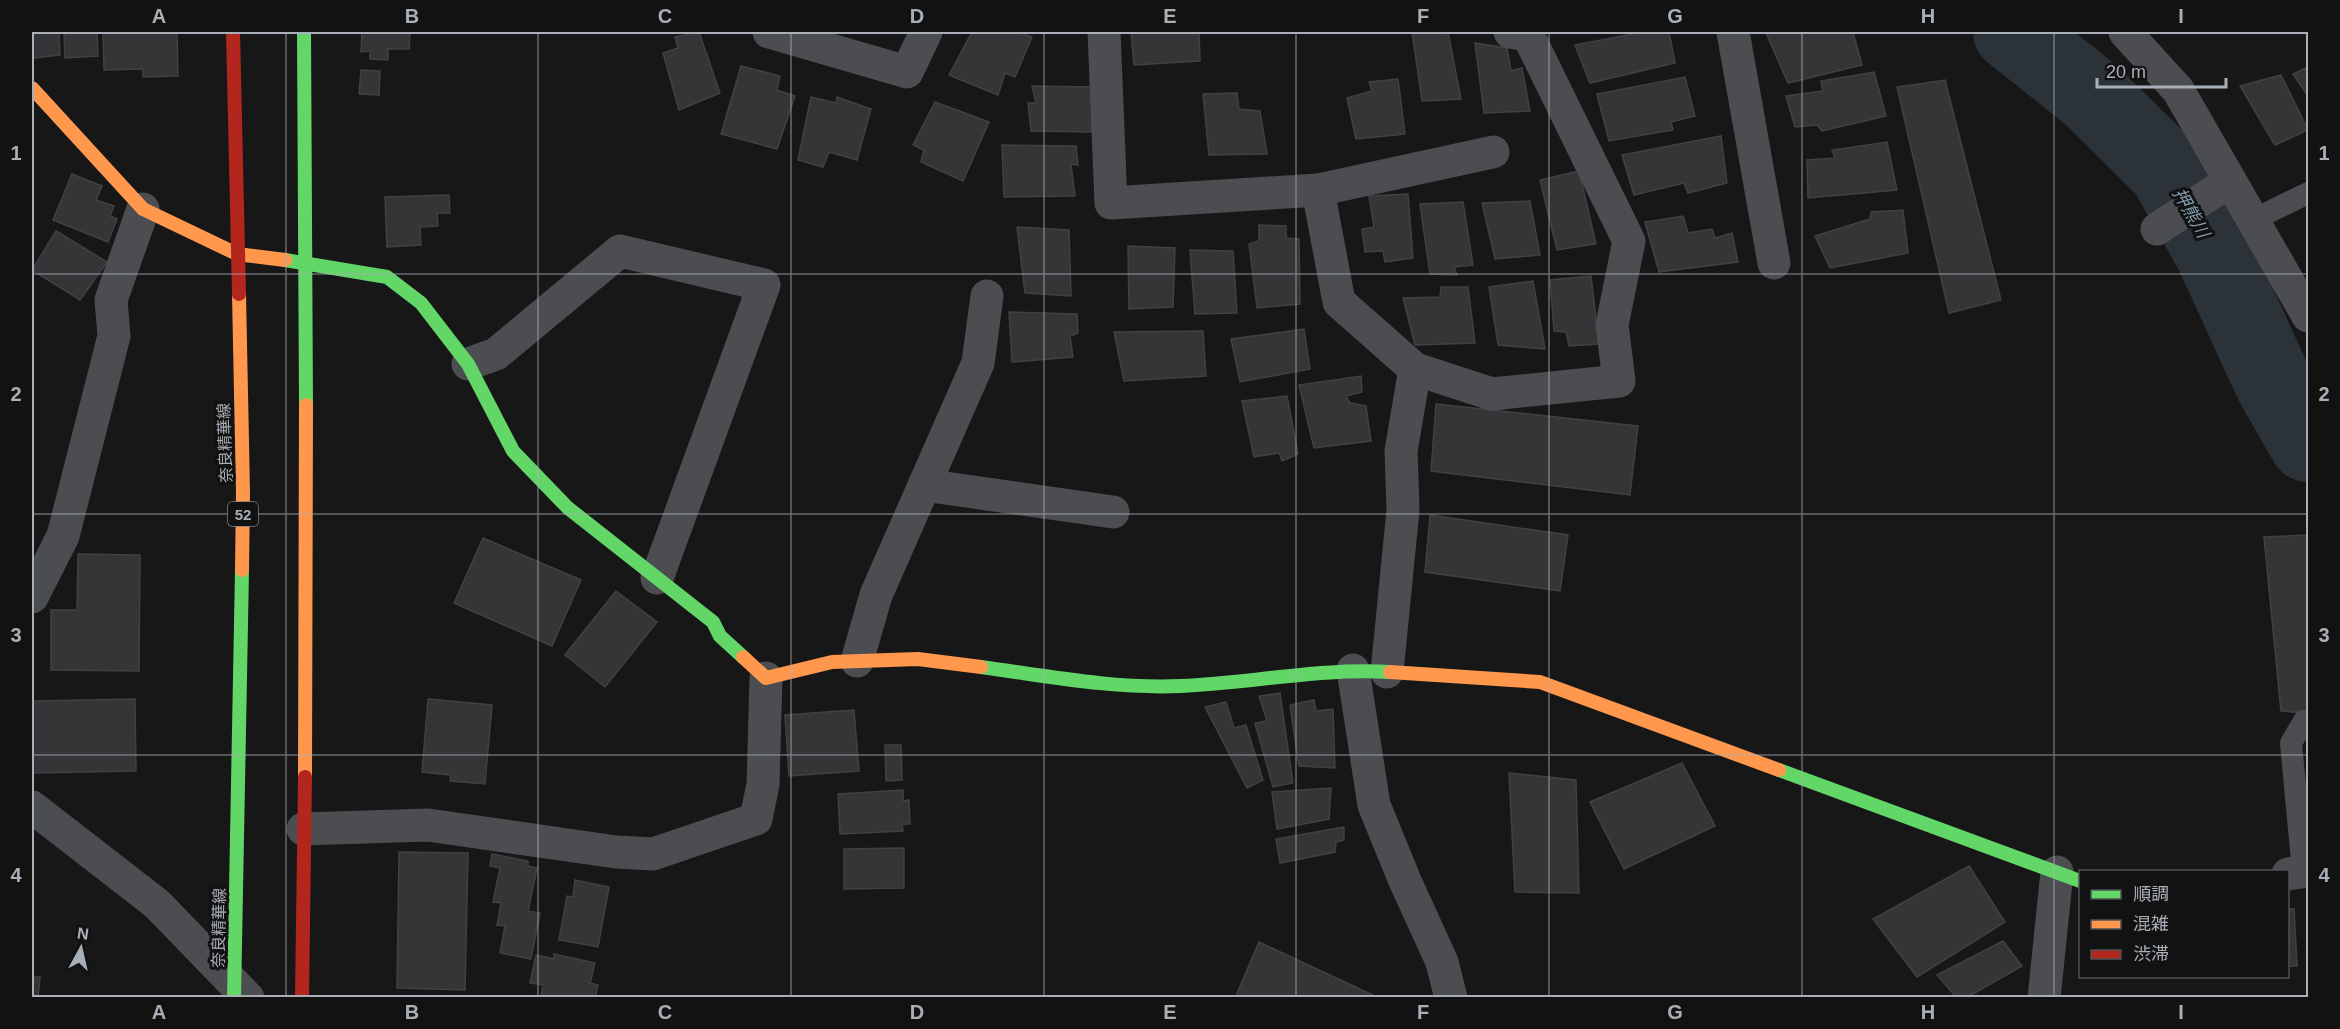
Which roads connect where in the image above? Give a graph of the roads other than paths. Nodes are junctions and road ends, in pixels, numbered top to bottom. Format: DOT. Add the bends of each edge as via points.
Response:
graph roads {
  1 [pos="233,32"];
  2 [pos="304,32"];
  3 [pos="769,32"];
  4 [pos="926,32"];
  5 [pos="1104,32"];
  6 [pos="1510,32"];
  7 [pos="1733,32"];
  8 [pos="2125,32"];
  9 [pos="32,88"];
  10 [pos="1493,152"];
  11 [pos="2230,181"];
  12 [pos="1318,190"];
  13 [pos="2308,193"];
  14 [pos="143,209"];
  15 [pos="2253,220"];
  16 [pos="2157,229"];
  17 [pos="237,254"];
  18 [pos="306,262"];
  19 [pos="1774,263"];
  20 [pos="987,296"];
  21 [pos="2308,316"];
  22 [pos="468,364"];
  23 [pos="1415,369"];
  24 [pos="924,485"];
  25 [pos="1113,512"];
  26 [pos="657,578"];
  27 [pos="32,597"];
  28 [pos="857,661"];
  29 [pos="1353,670"];
  30 [pos="1386,672"];
  31 [pos="766,678"];
  32 [pos="2308,721"];
  33 [pos="32,807"];
  34 [pos="303,829"];
  35 [pos="2300,872"];
  36 [pos="2069,877"];
  37 [pos="238,994"];
  38 [pos="302,998"];
  39 [pos="1451,998"];
  40 [pos="2044,998"];
  1 -- 17 [label="street, 奈良精華線 / 52"];
  2 -- 18 [label="street"];
  3 -- 4 [label="street" via="907,72"];
  5 -- 12 [label="street" via="1111,204"];
  6 -- 23 [label="street" via="1528,35 1629,242 1612,325 1619,381 1491,394"];
  7 -- 19 [label="street"];
  8 -- 11 [label="street" via="2178,90"];
  9 -- 14 [label="street"];
  10 -- 12 [label="street"];
  11 -- 15 [label="street"];
  11 -- 16 [label="street"];
  12 -- 23 [label="street" via="1339,302"];
  13 -- 15 [label="lane"];
  14 -- 17 [label="street"];
  14 -- 27 [label="street" via="111,300 114,336 63,536"];
  15 -- 21 [label="street"];
  17 -- 18 [label="street"];
  17 -- 37 [label="street, 奈良精華線 / 52" via="243,492"];
  18 -- 22 [label="street" via="387,278 421,303"];
  18 -- 34 [label="street"];
  20 -- 24 [label="street" via="978,363"];
  22 -- 26 [label="street" via="513,451 568,508"];
  22 -- 26 [label="street" via="496,354 620,251 764,285"];
  23 -- 30 [label="street" via="1401,451 1403,510"];
  24 -- 25 [label="street"];
  24 -- 28 [label="street" via="876,595"];
  26 -- 31 [label="street" via="713,622 720,636"];
  28 -- 29 [label="street" via="918,658 1107,684 1169,686"];
  28 -- 31 [label="street" via="832,662"];
  29 -- 30 [label="street"];
  29 -- 39 [label="street" via="1374,805 1442,962"];
  30 -- 36 [label="street" via="1540,682"];
  31 -- 34 [label="street" via="763,784 756,819 653,854 428,825"];
  32 -- 35 [label="lane" via="2304,721 2291,743"];
  33 -- 37 [label="street" via="157,904"];
  34 -- 38 [label="street"];
  36 -- 40 [label="street"];
}
